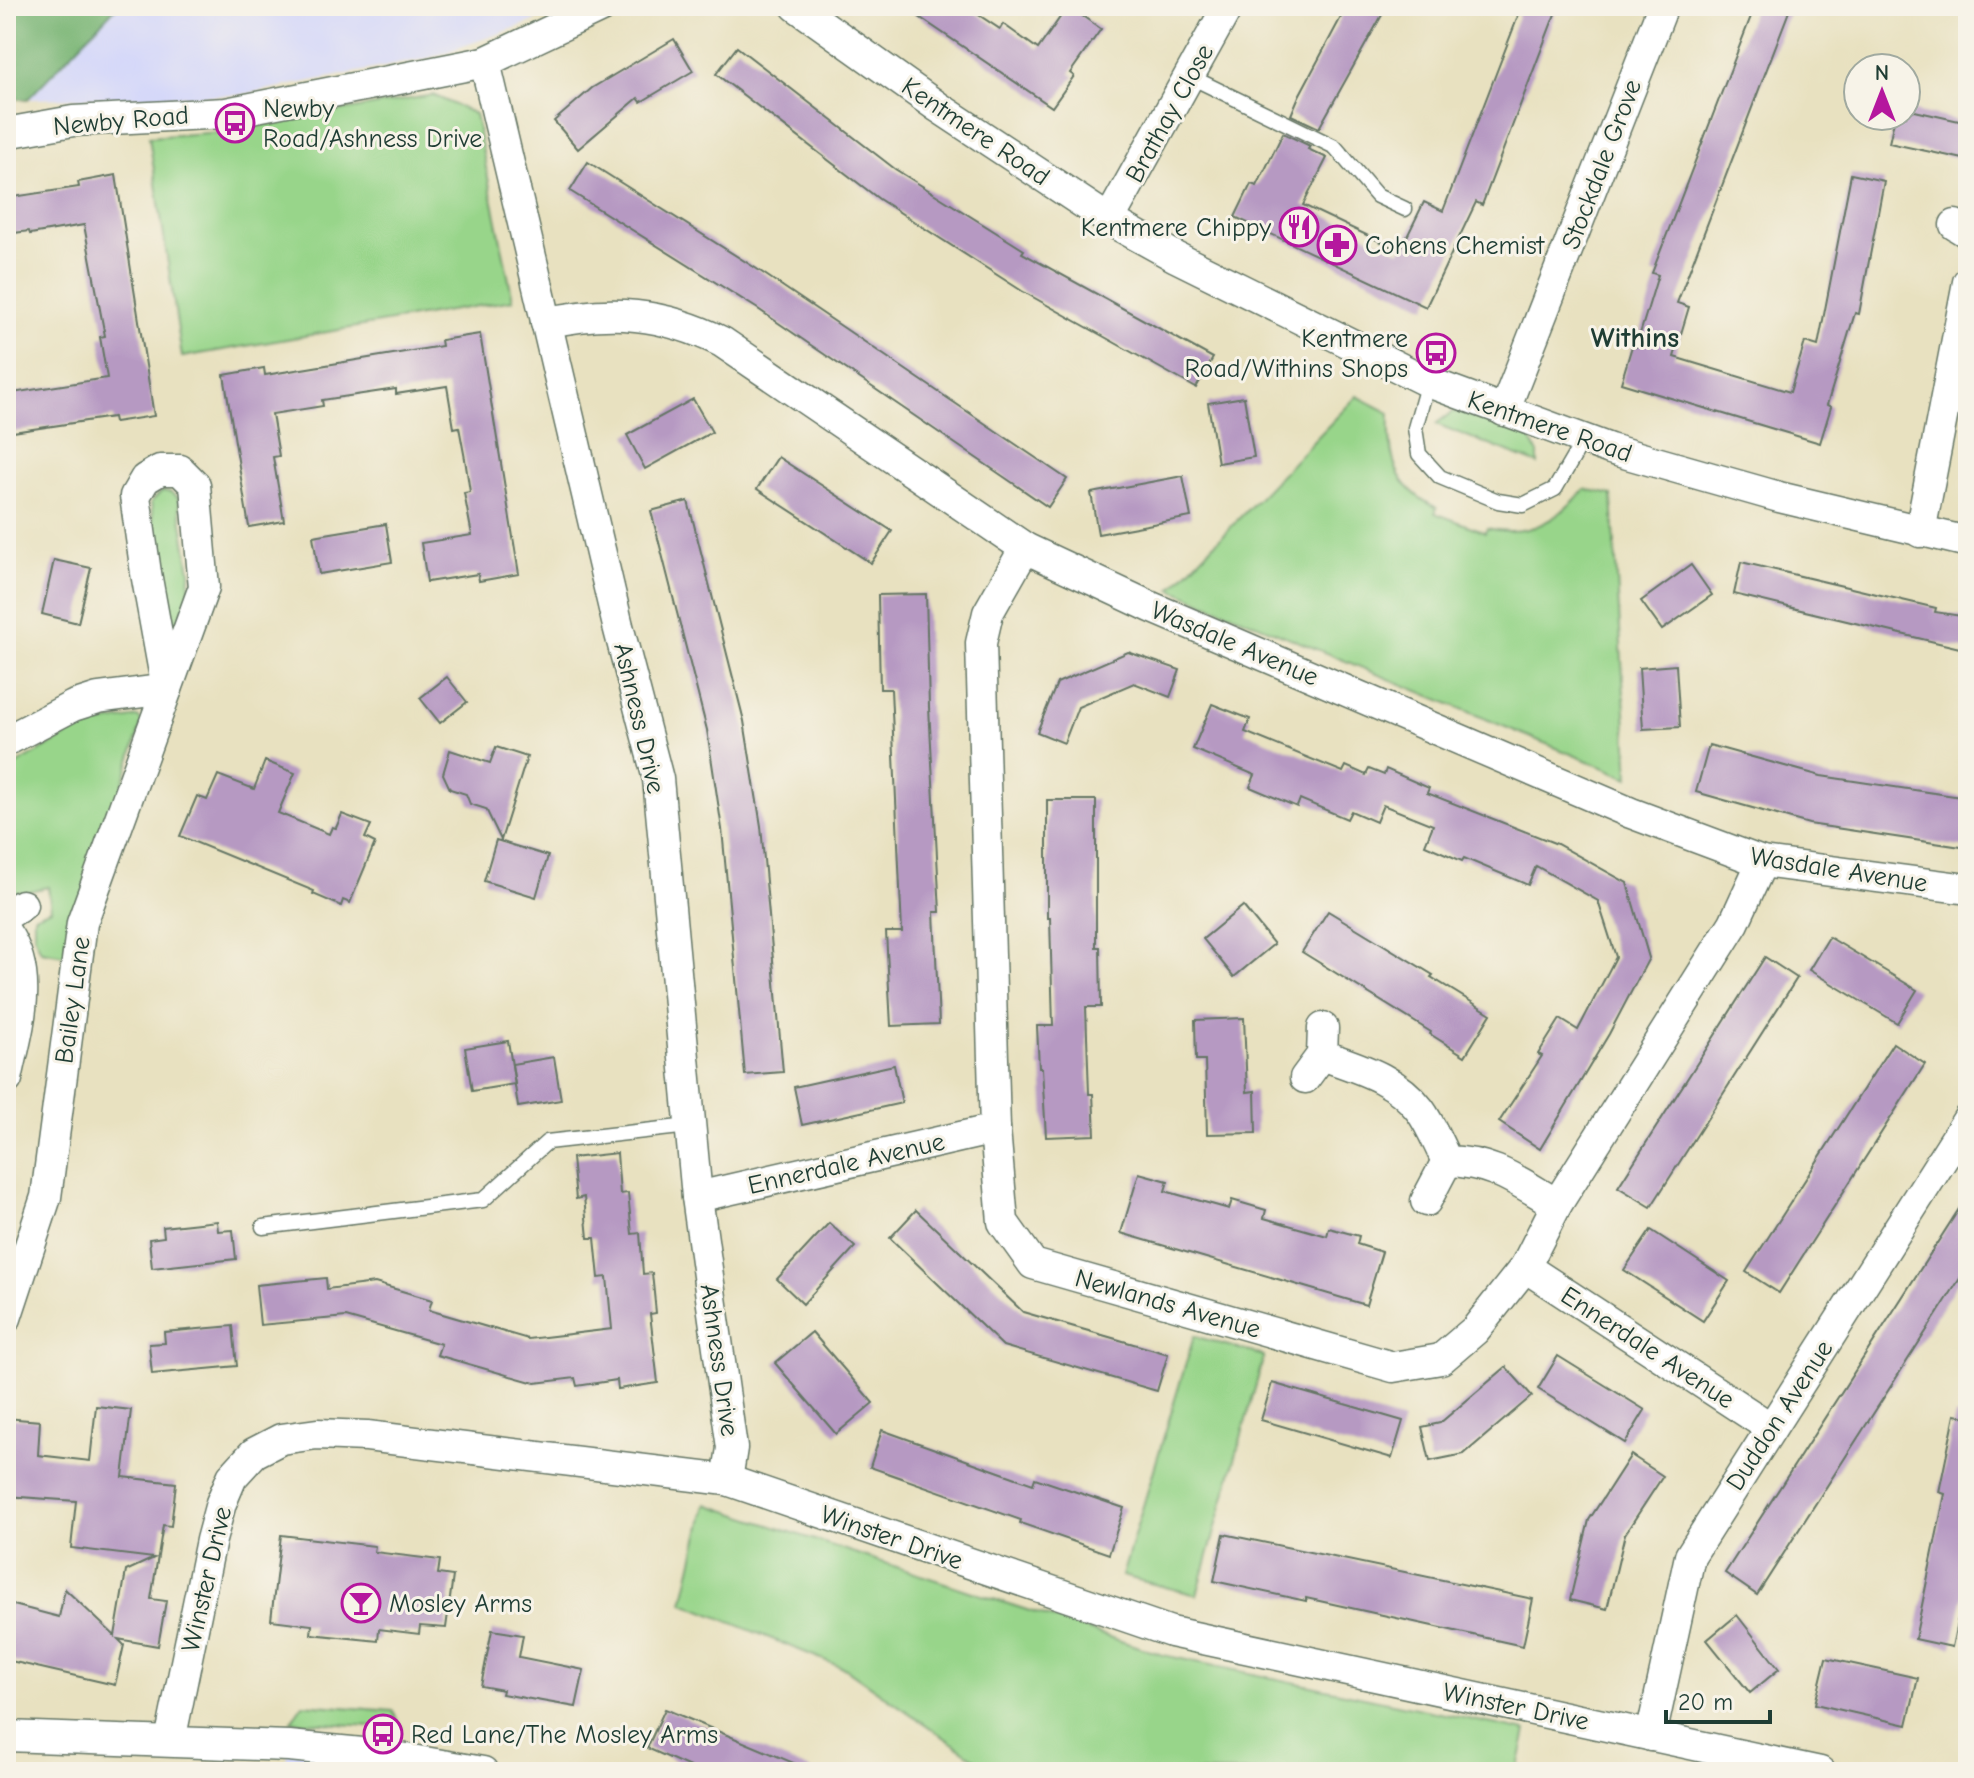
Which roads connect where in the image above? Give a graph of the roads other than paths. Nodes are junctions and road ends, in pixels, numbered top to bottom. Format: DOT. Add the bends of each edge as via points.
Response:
graph roads {
  1 [pos="603,6"];
  2 [pos="796,6"];
  3 [pos="1228,6"];
  4 [pos="1663,6"];
  5 [pos="485,62"];
  6 [pos="1189,76"];
  7 [pos="6,133"];
  8 [pos="1405,209"];
  9 [pos="1109,220"];
  10 [pos="1968,282"];
  11 [pos="546,323"];
  12 [pos="1428,382"];
  13 [pos="1504,411"];
  14 [pos="1584,439"];
  15 [pos="1920,532"];
  16 [pos="1968,542"];
  17 [pos="1025,548"];
  18 [pos="167,689"];
  19 [pos="6,741"];
  20 [pos="1762,862"];
  21 [pos="1968,889"];
  22 [pos="6,933"];
  23 [pos="1317,1053"];
  24 [pos="7,1079"];
  25 [pos="1968,1119"];
  26 [pos="689,1126"];
  27 [pos="995,1129"];
  28 [pos="1447,1161"];
  29 [pos="697,1197"];
  30 [pos="1426,1201"];
  31 [pos="1557,1204"];
  32 [pos="263,1227"];
  33 [pos="1525,1267"];
  34 [pos="6,1318"];
  35 [pos="1771,1428"];
  36 [pos="727,1480"];
  37 [pos="6,1736"];
  38 [pos="1651,1736"];
  39 [pos="170,1741"];
  40 [pos="383,1764"];
  41 [pos="483,1772"];
  42 [pos="1820,1772"];
  1 -- 5 [label="street, Newby Road"];
  2 -- 9 [label="street, Kentmere Road"];
  3 -- 6 [label="street, Brathay Close"];
  4 -- 13 [label="street, Stockdale Grove"];
  5 -- 7 [label="street, Newby Road" via="226,113 73,121"];
  5 -- 11 [label="street, Ashness Drive"];
  6 -- 8 [label="lane" via="1335,147 1377,196"];
  6 -- 9 [label="street, Brathay Close"];
  9 -- 12 [label="street, Kentmere Road"];
  10 -- 15 [label="street"];
  11 -- 17 [label="street, Wasdale Avenue" via="625,315 697,330"];
  11 -- 26 [label="street, Ashness Drive" via="658,779"];
  12 -- 13 [label="street, Kentmere Road"];
  12 -- 14 [label="lane" via="1415,428 1419,454 1440,477 1498,501 1523,505 1555,489"];
  13 -- 14 [label="street, Kentmere Road"];
  14 -- 15 [label="street, Kentmere Road"];
  15 -- 16 [label="street, Kentmere Road"];
  17 -- 20 [label="street, Wasdale Avenue" via="1617,807"];
  17 -- 27 [label="street, Newlands Avenue" via="988,613 981,643"];
  18 -- 18 [label="street, Bailey Lane" via="135,496 145,479 160,470 180,470 195,485 204,587"];
  18 -- 19 [label="street" via="73,706"];
  18 -- 34 [label="street, Bailey Lane" via="82,923 46,1197"];
  20 -- 21 [label="street, Wasdale Avenue"];
  20 -- 31 [label="street, Newlands Avenue" via="1734,923"];
  22 -- 24 [label="street, Bailey Lane" via="23,974"];
  23 -- 28 [label="street" via="1397,1086 1420,1111"];
  25 -- 35 [label="street, Duddon Avenue"];
  26 -- 29 [label="street, Ashness Drive"];
  26 -- 32 [label="lane" via="547,1142 483,1200"];
  27 -- 29 [label="street, Ennerdale Avenue"];
  27 -- 33 [label="street, Newlands Avenue" via="1003,1222 1033,1264 1393,1367 1441,1359 1475,1330"];
  28 -- 30 [label="street"];
  28 -- 31 [label="street" via="1495,1168"];
  29 -- 36 [label="street, Ashness Drive" via="732,1448"];
  31 -- 33 [label="street, Newlands Avenue"];
  33 -- 35 [label="street, Ennerdale Avenue"];
  35 -- 38 [label="street, Duddon Avenue" via="1690,1556"];
  36 -- 38 [label="street, Winster Drive" via="1171,1632"];
  36 -- 39 [label="street, Winster Drive" via="367,1436 281,1439 254,1453 232,1477 221,1503"];
  37 -- 39 [label="street"];
  38 -- 42 [label="street, Winster Drive"];
  39 -- 40 [label="street" via="289,1746"];
  40 -- 41 [label="street"];
}
